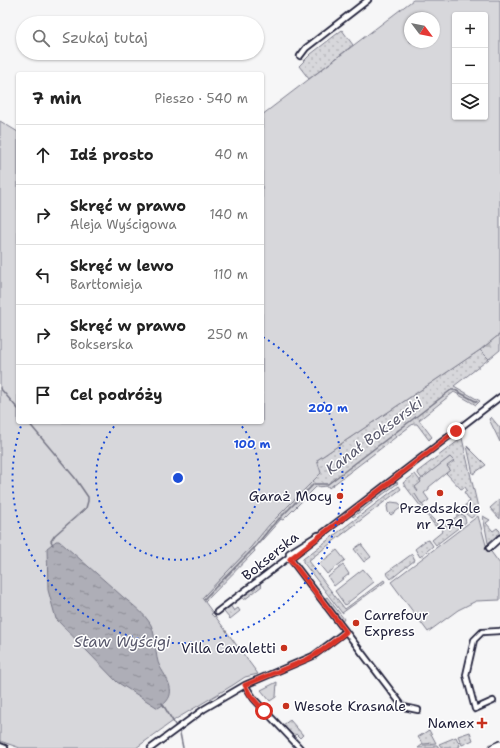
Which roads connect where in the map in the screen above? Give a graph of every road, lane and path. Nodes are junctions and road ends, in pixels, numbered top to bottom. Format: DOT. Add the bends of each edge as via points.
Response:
graph roads {
  1 [pos="368,0"];
  2 [pos="300,56"];
  3 [pos="500,398"];
  4 [pos="500,538"];
  5 [pos="489,548"];
  6 [pos="289,558"];
  7 [pos="217,612"];
  8 [pos="500,630"];
  9 [pos="346,632"];
  10 [pos="245,685"];
  11 [pos="493,701"];
  12 [pos="418,710"];
  13 [pos="500,745"];
  14 [pos="0,746"];
  15 [pos="5,748"];
  16 [pos="151,748"];
  17 [pos="300,748"];
  18 [pos="494,748"];
  1 -- 2 [label="street" via="306,48"];
  3 -- 6 [label="street, Bokserska" via="319,534 294,548 289,553"];
  4 -- 5 [label="street"];
  6 -- 7 [label="street, Bokserska"];
  6 -- 9 [label="street"];
  8 -- 11 [label="street" via="482,632 476,637 466,675 474,709"];
  9 -- 10 [label="street" via="308,659"];
  9 -- 12 [label="street" via="400,704"];
  10 -- 16 [label="street" via="180,725"];
  10 -- 17 [label="street" via="254,699"];
  13 -- 18 [label="main road"];
  14 -- 15 [label="street"];
}
